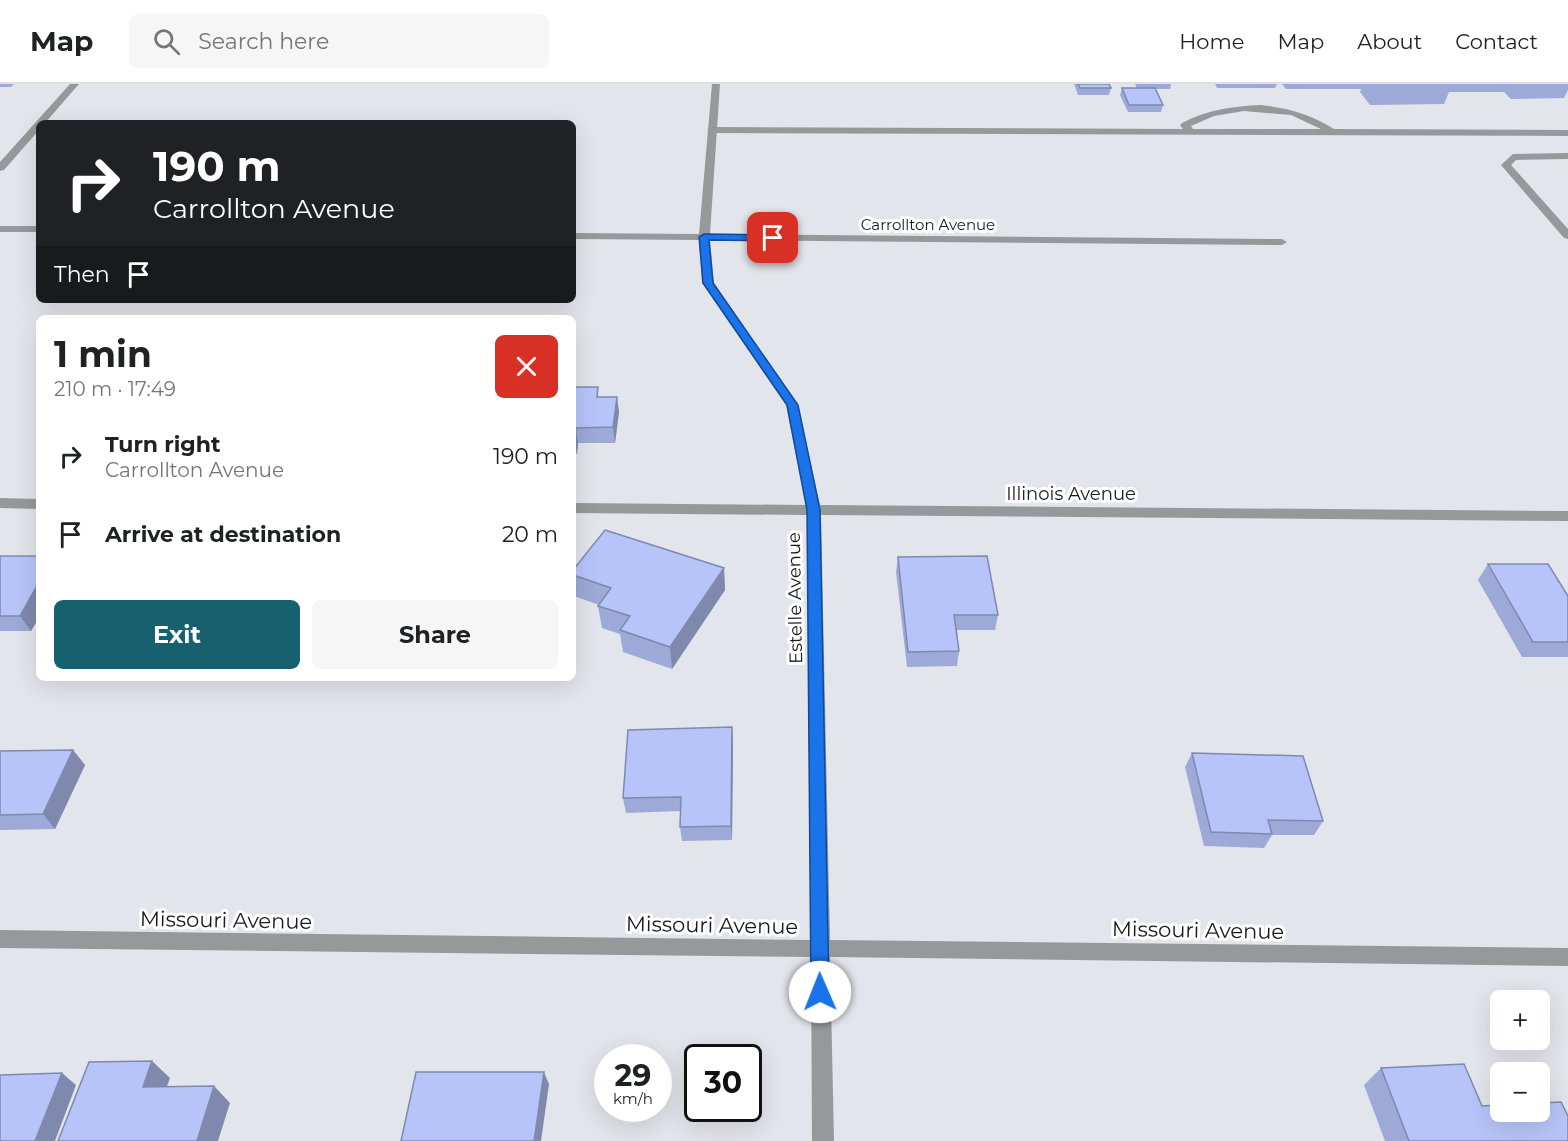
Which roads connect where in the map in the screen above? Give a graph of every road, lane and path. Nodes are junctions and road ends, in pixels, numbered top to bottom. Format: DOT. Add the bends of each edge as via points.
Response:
graph roads {
  1 [pos="75,84"];
  2 [pos="716,84"];
  3 [pos="44,120"];
  4 [pos="36,128"];
  5 [pos="712,130"];
  6 [pos="1190,132"];
  7 [pos="1333,132"];
  8 [pos="1568,133"];
  9 [pos="1568,156"];
  10 [pos="0,168"];
  11 [pos="0,229"];
  12 [pos="36,230"];
  13 [pos="576,236"];
  14 [pos="1568,236"];
  15 [pos="704,237"];
  16 [pos="1282,242"];
  17 [pos="0,504"];
  18 [pos="36,504"];
  19 [pos="576,508"];
  20 [pos="814,510"];
  21 [pos="1568,516"];
  22 [pos="0,939"];
  23 [pos="820,949"];
  24 [pos="1568,957"];
  25 [pos="823,1141"];
  1 -- 3 [label="street"];
  2 -- 5 [label="street, Estelle Avenue"];
  4 -- 10 [label="street"];
  5 -- 6 [label="street"];
  5 -- 15 [label="street, Estelle Avenue"];
  6 -- 7 [label="street"];
  6 -- 7 [label="street" via="1185,125 1196,117 1237,109 1286,112"];
  7 -- 8 [label="street"];
  9 -- 14 [label="street" via="1513,157 1506,165"];
  11 -- 12 [label="street"];
  13 -- 15 [label="street, Carrollton Avenue"];
  15 -- 16 [label="street, Carrollton Avenue"];
  15 -- 20 [label="street, Estelle Avenue" via="708,283 792,405"];
  17 -- 18 [label="street"];
  19 -- 20 [label="street, Illinois Avenue"];
  20 -- 21 [label="street, Illinois Avenue"];
  20 -- 23 [label="street, Estelle Avenue"];
  22 -- 23 [label="street, Missouri Avenue"];
  23 -- 24 [label="street, Missouri Avenue"];
  23 -- 25 [label="street, Estelle Avenue"];
}
